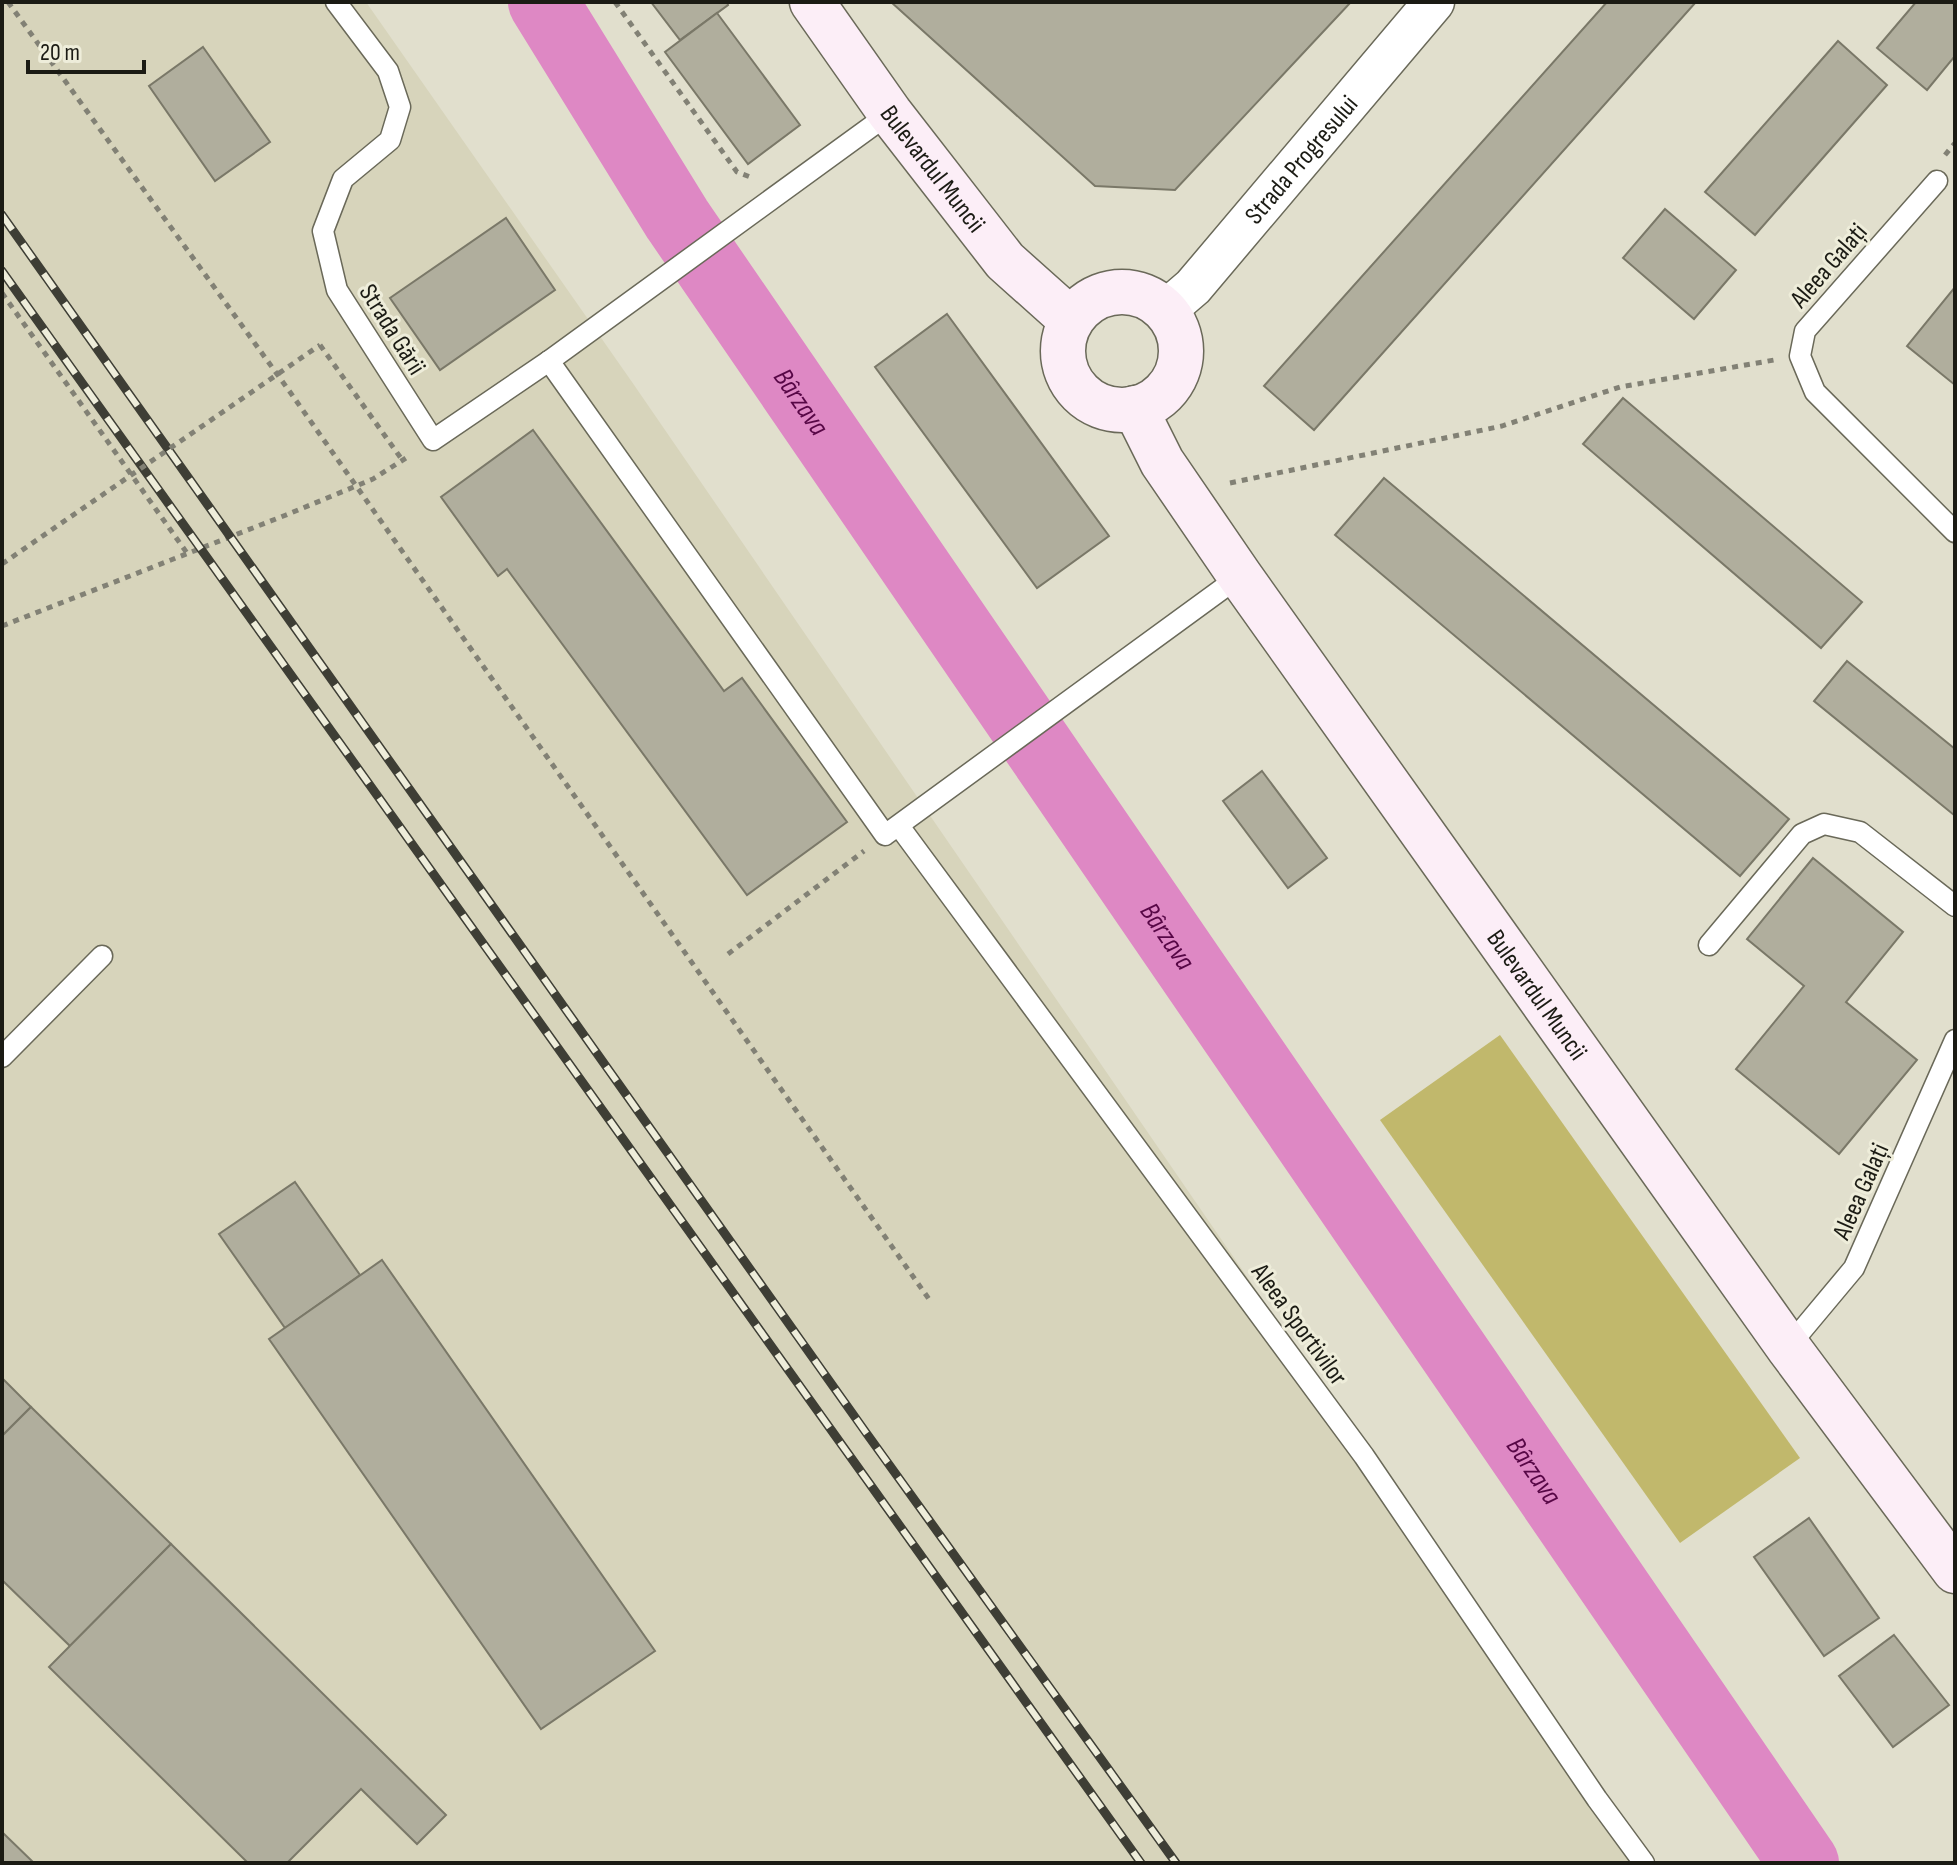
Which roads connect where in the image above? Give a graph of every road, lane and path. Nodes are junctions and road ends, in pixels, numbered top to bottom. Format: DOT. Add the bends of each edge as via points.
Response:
graph roads {
  1 [pos="8,2"];
  2 [pos="336,2"];
  3 [pos="615,2"];
  4 [pos="812,2"];
  5 [pos="1434,2"];
  6 [pos="890,113"];
  7 [pos="1937,181"];
  8 [pos="779,194"];
  9 [pos="2,293"];
  10 [pos="1165,311"];
  11 [pos="1071,320"];
  12 [pos="1800,356"];
  13 [pos="549,361"];
  14 [pos="1135,408"];
  15 [pos="403,461"];
  16 [pos="384,474"];
  17 [pos="1230,483"];
  18 [pos="355,486"];
  19 [pos="1955,532"];
  20 [pos="187,553"];
  21 [pos="2,564"];
  22 [pos="1240,576"];
  23 [pos="2,626"];
  24 [pos="892,830"];
  25 [pos="1955,906"];
  26 [pos="1709,945"];
  27 [pos="728,954"];
  28 [pos="102,956"];
  29 [pos="1955,1040"];
  30 [pos="2,1057"];
  31 [pos="931,1302"];
  32 [pos="1788,1347"];
  33 [pos="1955,1571"];
  34 [pos="1644,1863"];
  1 -- 18 [label="path"];
  2 -- 13 [label="lane, Strada Gării" via="388,71 400,107 390,140 343,179 323,231 337,290 433,440"];
  3 -- 8 [label="path" via="737,172"];
  4 -- 6 [label="street, Bulevardul Muncii"];
  5 -- 10 [label="street, Strada Progresului" via="1193,287"];
  6 -- 8 [label="lane, Strada Gării"];
  6 -- 11 [label="street, Bulevardul Muncii" via="1005,261"];
  7 -- 12 [label="lane, Aleea Galați" via="1805,331"];
  8 -- 13 [label="lane, Strada Gării"];
  9 -- 20 [label="path"];
  10 -- 11 [label="street" via="1148,298 1127,292 1105,294"];
  10 -- 14 [label="street" via="1177,329 1178,368 1169,387"];
  11 -- 14 [label="street" via="1063,342 1073,386 1112,410"];
  12 -- 17 [label="path" via="1620,387 1502,426"];
  12 -- 19 [label="lane" via="1815,392"];
  13 -- 24 [label="lane"];
  14 -- 22 [label="street, Bulevardul Muncii" via="1162,462"];
  15 -- 21 [label="path, bridge" via="320,345"];
  16 -- 18 [label="path"];
  18 -- 20 [label="path"];
  18 -- 31 [label="path"];
  20 -- 23 [label="path"];
  22 -- 24 [label="lane"];
  22 -- 32 [label="street, Bulevardul Muncii"];
  24 -- 27 [label="path"];
  24 -- 34 [label="lane, Aleea Sportivilor" via="1364,1456"];
  25 -- 26 [label="lane" via="1860,832 1824,824 1802,834"];
  28 -- 30 [label="lane"];
  29 -- 32 [label="lane, Aleea Galați" via="1854,1268"];
  32 -- 33 [label="street, Bulevardul Muncii"];
}
